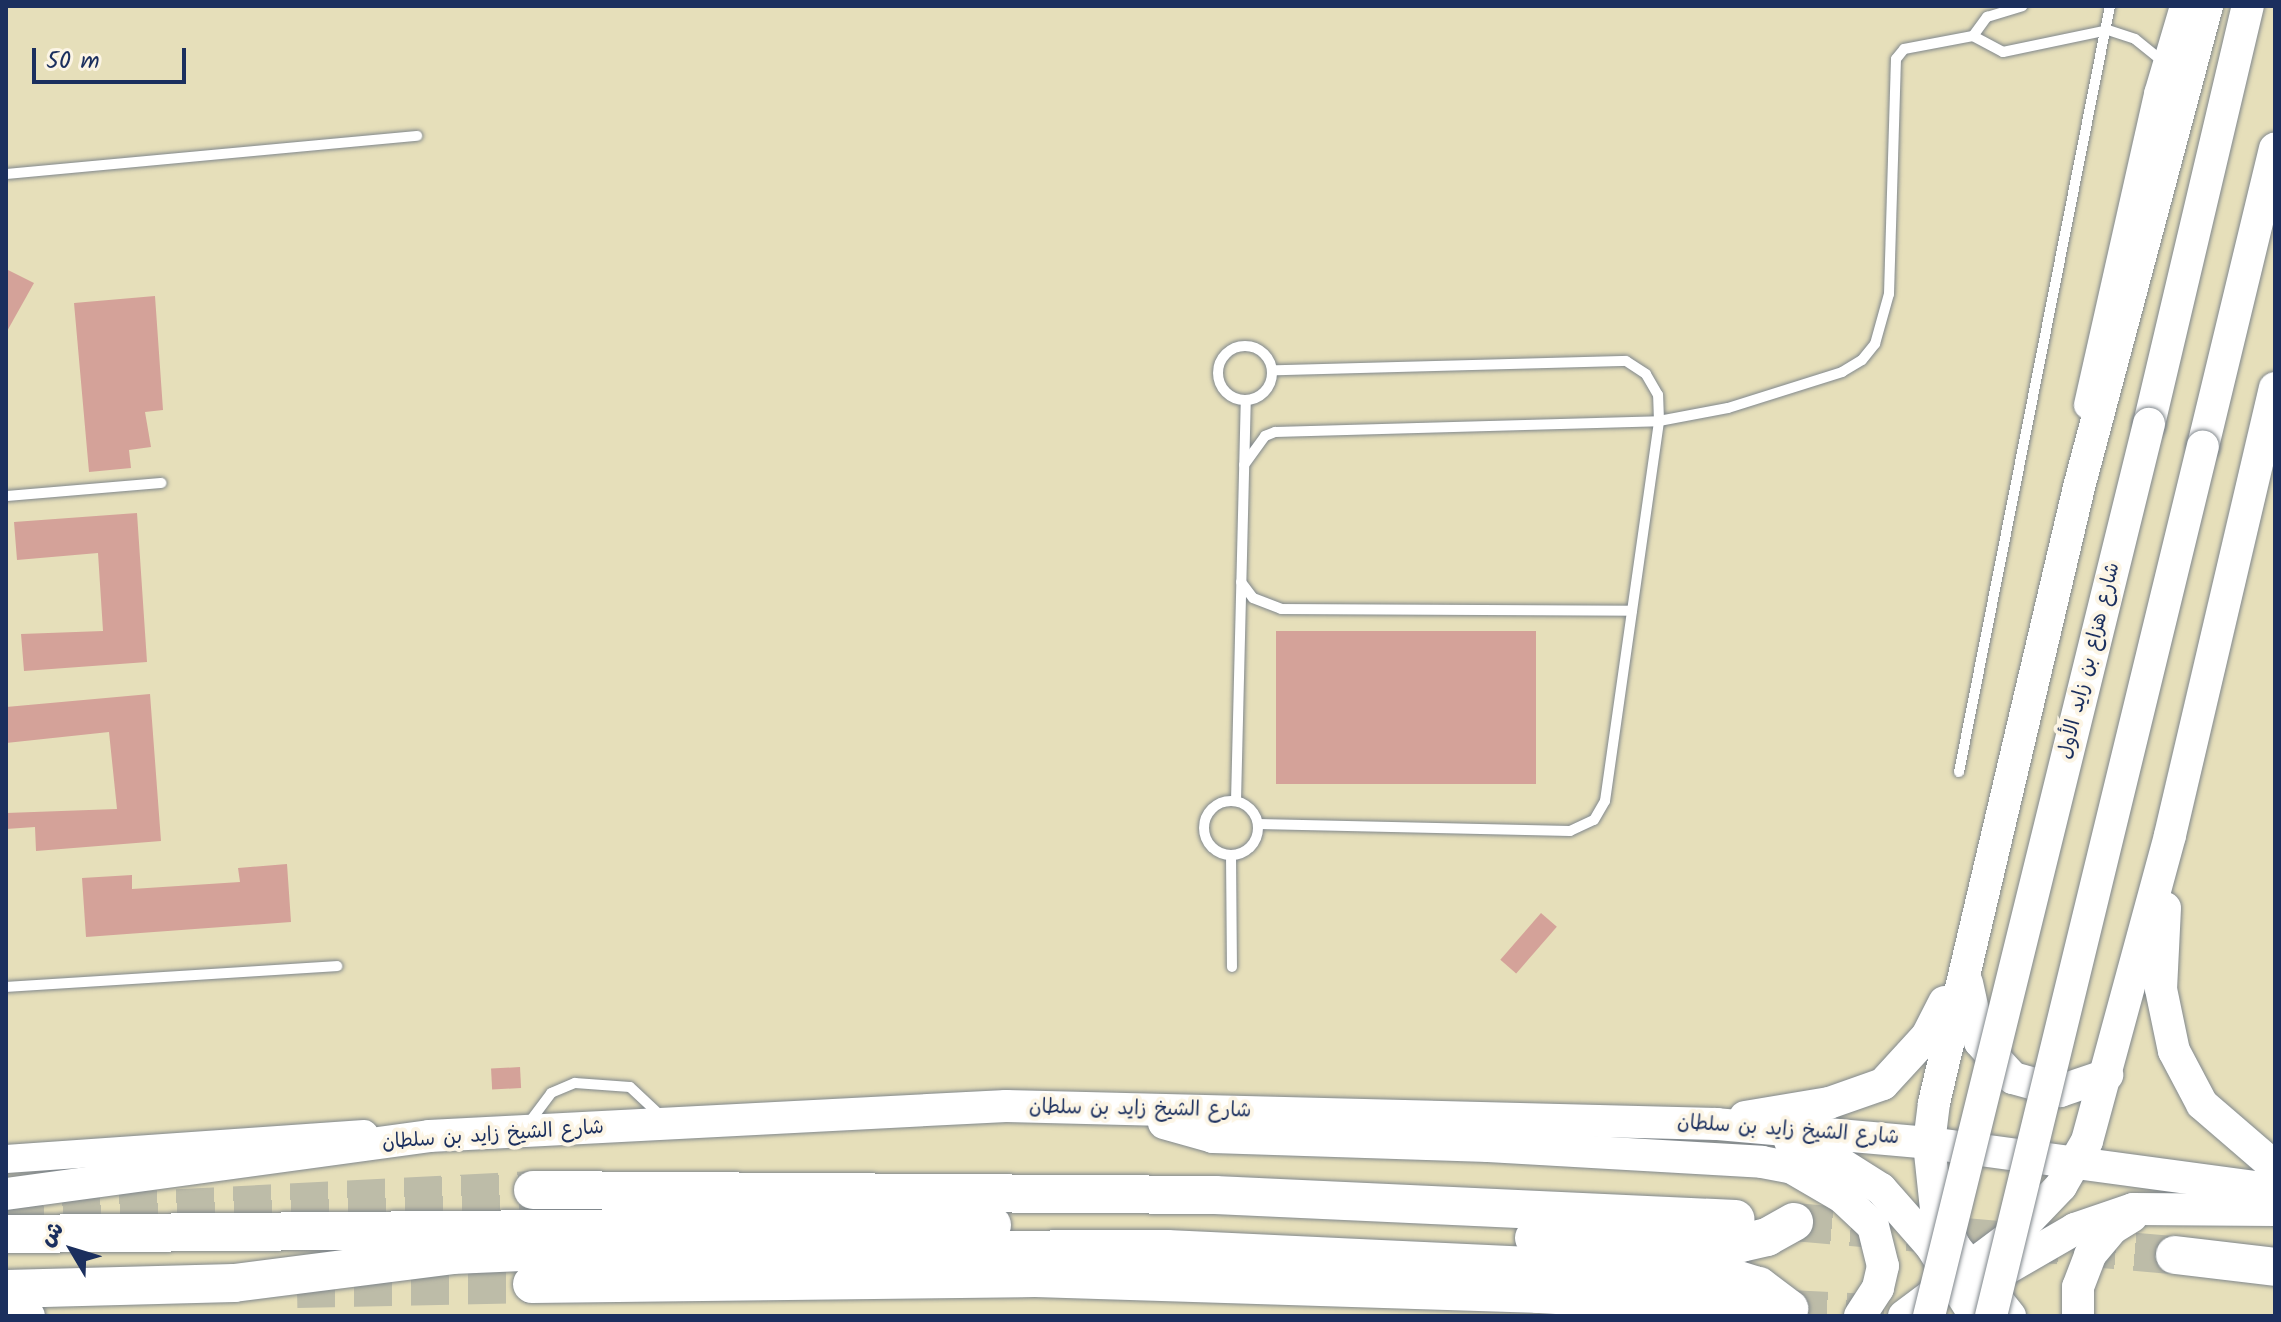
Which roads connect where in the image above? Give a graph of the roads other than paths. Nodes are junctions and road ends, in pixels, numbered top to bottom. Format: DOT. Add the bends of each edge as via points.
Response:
graph roads {
  1 [pos="2022,6"];
  2 [pos="2110,6"];
  3 [pos="2184,6"];
  4 [pos="2207,6"];
  5 [pos="2248,6"];
  6 [pos="2108,30"];
  7 [pos="1973,36"];
  8 [pos="2167,64"];
  9 [pos="417,136"];
  10 [pos="2275,149"];
  11 [pos="6,174"];
  12 [pos="1272,370"];
  13 [pos="2275,388"];
  14 [pos="1246,400"];
  15 [pos="1659,421"];
  16 [pos="1244,465"];
  17 [pos="161,483"];
  18 [pos="2079,487"];
  19 [pos="6,496"];
  20 [pos="1241,582"];
  21 [pos="1632,611"];
  22 [pos="1959,772"];
  23 [pos="1236,801"];
  24 [pos="1258,824"];
  25 [pos="2170,835"];
  26 [pos="1231,855"];
  27 [pos="1965,960"];
  28 [pos="337,966"];
  29 [pos="1232,967"];
  30 [pos="6,987"];
  31 [pos="2107,1075"];
  32 [pos="1117,1110"];
  33 [pos="668,1124"];
  34 [pos="1717,1124"];
  35 [pos="523,1131"];
  36 [pos="429,1136"];
  37 [pos="1929,1143"];
  38 [pos="6,1159"];
  39 [pos="2079,1161"];
  40 [pos="2275,1167"];
  41 [pos="533,1190"];
  42 [pos="2275,1190"];
  43 [pos="6,1194"];
  44 [pos="2153,1206"];
  45 [pos="2275,1210"];
  46 [pos="6,1234"];
  47 [pos="2175,1255"];
  48 [pos="2275,1267"];
  49 [pos="532,1284"];
  50 [pos="6,1289"];
  51 [pos="1964,1293"];
  52 [pos="6,1314"];
  53 [pos="29,1316"];
  54 [pos="1860,1316"];
  55 [pos="1904,1316"];
  56 [pos="1929,1316"];
  57 [pos="1991,1316"];
  58 [pos="2010,1316"];
  59 [pos="2078,1316"];
  1 -- 7 [label="lane" via="1987,17"];
  2 -- 6 [label="lane"];
  3 -- 8 [label="street"];
  4 -- 18 [label="main road"];
  5 -- 56 [label="main road, شارع هزاع بن زايد الأول, bridge"];
  6 -- 7 [label="lane" via="2003,52"];
  6 -- 8 [label="lane" via="2135,39"];
  6 -- 22 [label="lane"];
  7 -- 15 [label="lane" via="1904,49 1896,59 1889,294 1869,352 1842,372 1728,408"];
  8 -- 18 [label="street" via="2096,356"];
  9 -- 11 [label="lane"];
  10 -- 57 [label="main road, bridge"];
  12 -- 14 [label="lane" via="1262,394"];
  12 -- 14 [label="lane" via="1258,349 1241,347 1226,354 1219,370 1222,387"];
  12 -- 15 [label="lane" via="1626,361 1646,374 1658,395"];
  13 -- 25 [label="main road"];
  14 -- 16 [label="lane"];
  15 -- 16 [label="lane" via="1275,432"];
  15 -- 21 [label="lane"];
  16 -- 20 [label="lane"];
  17 -- 19 [label="lane"];
  18 -- 27 [label="main road"];
  20 -- 21 [label="lane" via="1253,598 1281,609"];
  20 -- 23 [label="lane"];
  21 -- 24 [label="lane" via="1605,801 1582,827 1570,831"];
  23 -- 24 [label="lane" via="1250,809"];
  23 -- 26 [label="lane" via="1219,804 1205,824 1208,842"];
  24 -- 26 [label="lane" via="1248,848"];
  25 -- 31 [label="main road"];
  25 -- 40 [label="main road" via="2161,989 2171,1041 2202,1104"];
  26 -- 29 [label="lane"];
  27 -- 31 [label="main road" via="1974,1026 2000,1068 2028,1085 2060,1091"];
  27 -- 34 [label="main road" via="1927,1036 1883,1084 1829,1103"];
  27 -- 37 [label="main road"];
  28 -- 30 [label="lane"];
  31 -- 39 [label="main road"];
  32 -- 33 [label="main road, شارع الشيخ زايد بن سلطان" via="1006,1106"];
  32 -- 34 [label="main road, شارع الشيخ زايد بن سلطان"];
  32 -- 54 [label="main road" via="1213,1137 1504,1146 1792,1168 1842,1197 1873,1226 1883,1266 1878,1288"];
  33 -- 35 [label="main road, شارع الشيخ زايد بن سلطان"];
  33 -- 35 [label="lane" via="630,1087 575,1083 551,1093"];
  34 -- 37 [label="main road, شارع الشيخ زايد بن سلطان"];
  34 -- 51 [label="main road" via="1789,1140 1853,1170 1903,1212"];
  35 -- 36 [label="main road, شارع الشيخ زايد بن سلطان"];
  36 -- 38 [label="street" via="292,1135"];
  36 -- 43 [label="main road, شارع الشيخ زايد بن سلطان"];
  37 -- 39 [label="main road, شارع الشيخ زايد بن سلطان"];
  37 -- 51 [label="main road" via="1936,1209"];
  39 -- 42 [label="main road, شارع الشيخ زايد بن سلطان"];
  39 -- 51 [label="main road"];
  41 -- 46 [label="highway" via="1215,1195 1794,1222 1767,1237 1728,1243 907,1222"];
  44 -- 45 [label="main road"];
  44 -- 51 [label="main road" via="2075,1229"];
  44 -- 59 [label="main road" via="2113,1228 2090,1255 2078,1287"];
  47 -- 48 [label="highway"];
  49 -- 50 [label="highway" via="1035,1278 1491,1292 1789,1309 1759,1286 1722,1275 1167,1249 522,1252 437,1257 234,1283"];
  51 -- 55 [label="main road"];
  51 -- 58 [label="main road"];
  52 -- 53 [label="main road"];
}
